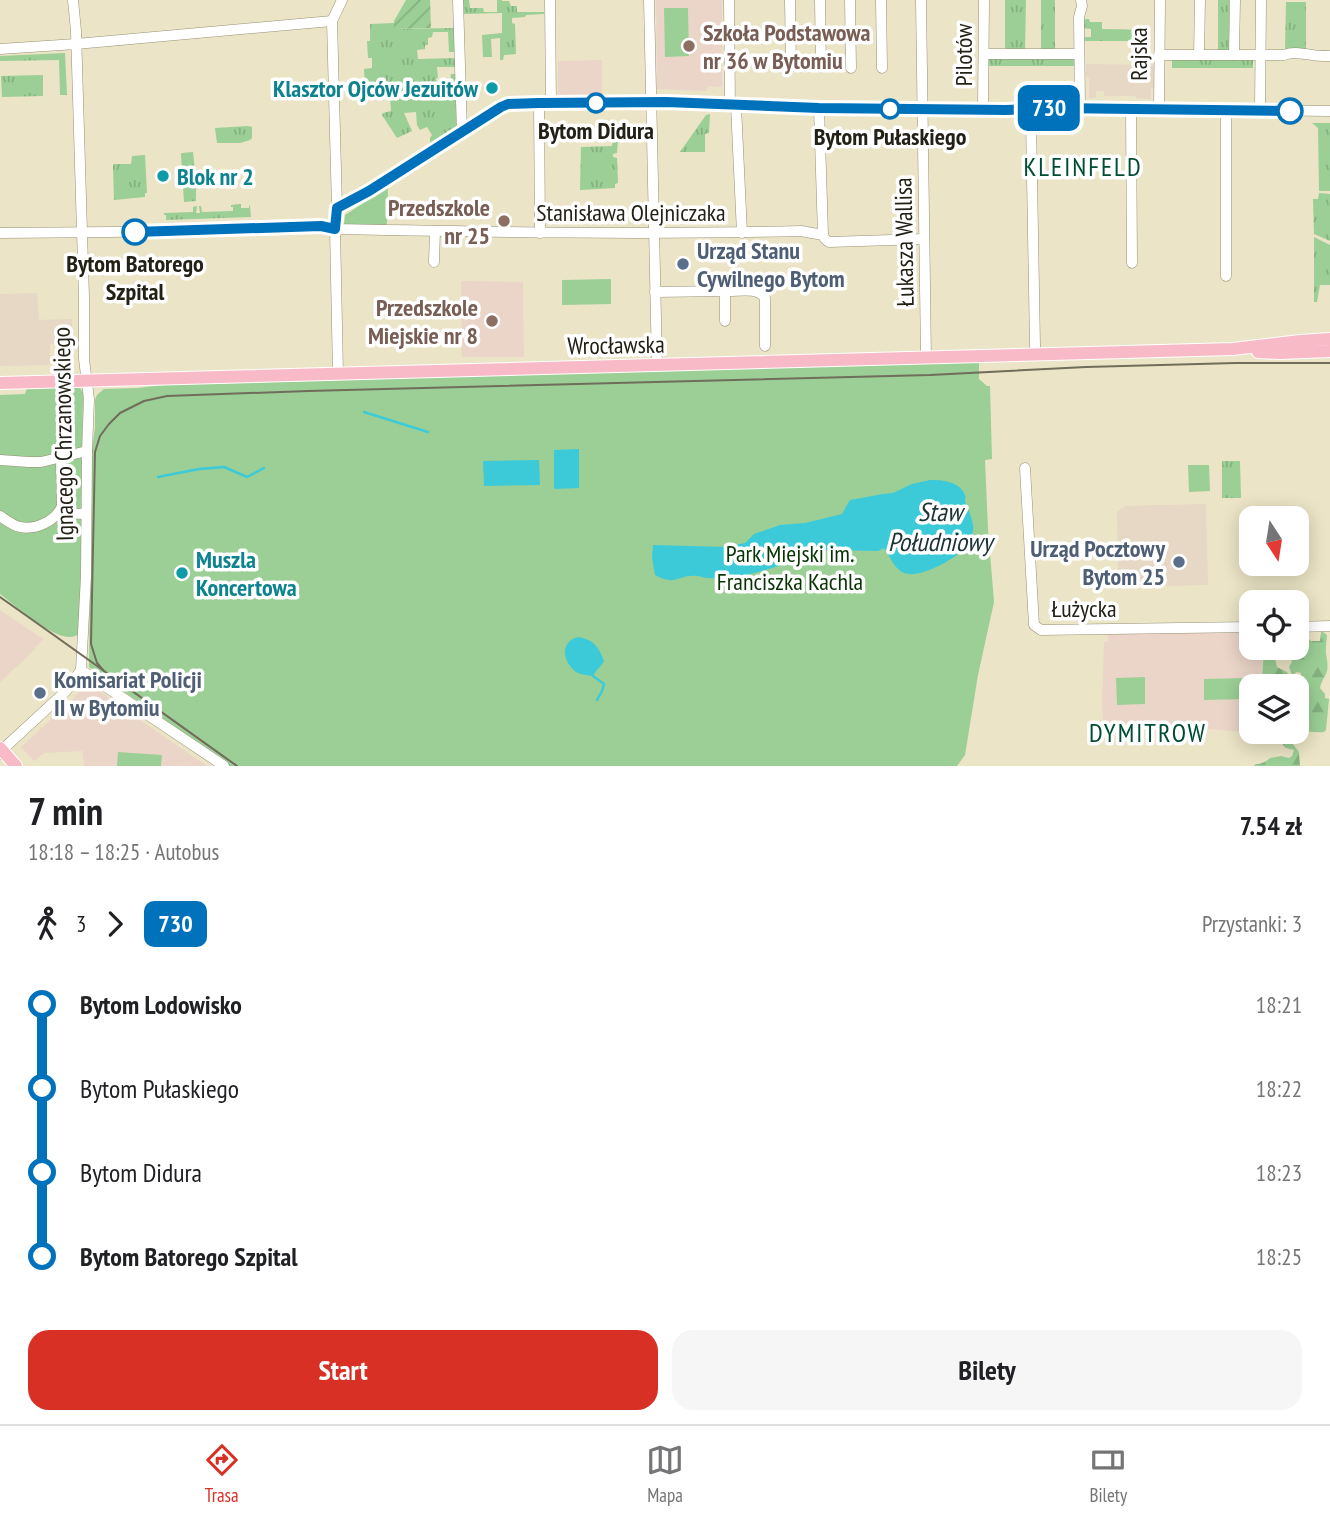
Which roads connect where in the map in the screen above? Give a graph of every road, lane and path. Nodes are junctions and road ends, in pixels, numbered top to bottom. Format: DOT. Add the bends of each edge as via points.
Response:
graph roads {
  1 [pos="73,0"];
  2 [pos="342,0"];
  3 [pos="458,0"];
  4 [pos="550,0"];
  5 [pos="649,0"];
  6 [pos="729,0"];
  7 [pos="790,0"];
  8 [pos="820,0"];
  9 [pos="850,0"];
  10 [pos="881,0"];
  11 [pos="921,0"];
  12 [pos="984,0"];
  13 [pos="1081,0"];
  14 [pos="1160,0"];
  15 [pos="1200,0"];
  16 [pos="1234,0"];
  17 [pos="1261,0"];
  18 [pos="332,20"];
  19 [pos="76,44"];
  20 [pos="0,49"];
  21 [pos="984,54"];
  22 [pos="1079,54"];
  23 [pos="1159,55"];
  24 [pos="1199,55"];
  25 [pos="1234,55"];
  26 [pos="1260,55"];
  27 [pos="1330,56"];
  28 [pos="791,67"];
  29 [pos="821,67"];
  30 [pos="851,68"];
  31 [pos="882,68"];
  32 [pos="539,103"];
  33 [pos="551,103"];
  34 [pos="651,103"];
  35 [pos="733,106"];
  36 [pos="819,108"];
  37 [pos="1034,108"];
  38 [pos="1080,108"];
  39 [pos="924,109"];
  40 [pos="1131,109"];
  41 [pos="1159,109"];
  42 [pos="983,110"];
  43 [pos="1226,110"];
  44 [pos="1260,110"];
  45 [pos="1330,111"];
  46 [pos="462,132"];
  47 [pos="337,208"];
  48 [pos="335,229"];
  49 [pos="435,231"];
  50 [pos="0,233"];
  51 [pos="82,233"];
  52 [pos="540,233"];
  53 [pos="742,233"];
  54 [pos="654,234"];
  55 [pos="823,236"];
  56 [pos="924,239"];
  57 [pos="435,262"];
  58 [pos="1132,263"];
  59 [pos="1226,276"];
  60 [pos="725,291"];
  61 [pos="655,292"];
  62 [pos="725,321"];
  63 [pos="1330,339"];
  64 [pos="765,346"];
  65 [pos="1233,349"];
  66 [pos="1330,351"];
  67 [pos="1037,355"];
  68 [pos="926,358"];
  69 [pos="657,365"];
  70 [pos="338,373"];
  71 [pos="86,380"];
  72 [pos="0,383"];
  73 [pos="87,451"];
  74 [pos="61,457"];
  75 [pos="0,460"];
  76 [pos="1025,468"];
  77 [pos="59,513"];
  78 [pos="86,514"];
  79 [pos="0,516"];
  80 [pos="1330,626"];
  81 [pos="1239,627"];
  82 [pos="1309,627"];
  83 [pos="81,670"];
  84 [pos="0,751"];
  85 [pos="16,766"];
  86 [pos="225,766"];
  1 -- 19 [label="street, Ignacego Chrzanowskiego"];
  2 -- 18 [label="street"];
  3 -- 46 [label="street"];
  4 -- 33 [label="street"];
  5 -- 34 [label="street"];
  6 -- 35 [label="street"];
  7 -- 28 [label="street"];
  8 -- 29 [label="street"];
  9 -- 30 [label="street"];
  10 -- 31 [label="street"];
  11 -- 39 [label="street, Łukasza Wallisa"];
  12 -- 21 [label="street, Pilotów"];
  13 -- 22 [label="street"];
  14 -- 23 [label="street, Rajska"];
  15 -- 24 [label="street"];
  16 -- 25 [label="street"];
  17 -- 26 [label="street"];
  18 -- 19 [label="street"];
  18 -- 47 [label="street"];
  19 -- 20 [label="street"];
  19 -- 51 [label="street, Ignacego Chrzanowskiego"];
  21 -- 22 [label="street"];
  21 -- 42 [label="street, Pilotów"];
  22 -- 38 [label="street"];
  23 -- 24 [label="street"];
  23 -- 41 [label="street, Rajska"];
  24 -- 25 [label="street"];
  25 -- 26 [label="street"];
  26 -- 27 [label="street"];
  26 -- 44 [label="street"];
  32 -- 33 [label="street"];
  32 -- 46 [label="street" via="508,104"];
  32 -- 52 [label="street"];
  33 -- 34 [label="street"];
  34 -- 35 [label="street"];
  34 -- 54 [label="street"];
  35 -- 36 [label="street"];
  35 -- 53 [label="street"];
  36 -- 39 [label="street"];
  36 -- 55 [label="street"];
  37 -- 38 [label="street"];
  37 -- 42 [label="street"];
  37 -- 67 [label="street"];
  38 -- 40 [label="street"];
  39 -- 42 [label="street"];
  39 -- 56 [label="street, Łukasza Wallisa"];
  40 -- 41 [label="street"];
  40 -- 58 [label="street"];
  41 -- 43 [label="street"];
  43 -- 44 [label="street"];
  43 -- 59 [label="street"];
  44 -- 45 [label="street"];
  46 -- 47 [label="street"];
  47 -- 48 [label="street"];
  48 -- 49 [label="street, Stanisława Olejniczaka"];
  48 -- 51 [label="street, Stanisława Olejniczaka"];
  48 -- 70 [label="street"];
  49 -- 52 [label="street, Stanisława Olejniczaka"];
  49 -- 57 [label="street"];
  50 -- 51 [label="street, Stanisława Olejniczaka"];
  51 -- 71 [label="street, Ignacego Chrzanowskiego"];
  52 -- 54 [label="street, Stanisława Olejniczaka"];
  53 -- 54 [label="street, Stanisława Olejniczaka"];
  53 -- 55 [label="street, Stanisława Olejniczaka" via="801,231"];
  54 -- 61 [label="street"];
  55 -- 56 [label="street, Stanisława Olejniczaka" via="829,242"];
  56 -- 68 [label="street, Łukasza Wallisa"];
  60 -- 61 [label="street"];
  60 -- 62 [label="street"];
  60 -- 64 [label="street" via="763,294"];
  61 -- 69 [label="street"];
  63 -- 65 [label="main road, Wrocławska"];
  65 -- 66 [label="main road, Wrocławska"];
  65 -- 67 [label="main road, Wrocławska"];
  67 -- 68 [label="main road, Wrocławska"];
  68 -- 69 [label="main road, Wrocławska"];
  69 -- 70 [label="main road, Wrocławska"];
  70 -- 71 [label="main road, Wrocławska"];
  71 -- 72 [label="main road, Wrocławska"];
  71 -- 73 [label="street, Ignacego Chrzanowskiego"];
  73 -- 74 [label="street"];
  73 -- 78 [label="street, Ignacego Chrzanowskiego"];
  74 -- 75 [label="street" via="29,463"];
  74 -- 77 [label="street"];
  76 -- 81 [label="street, Łużycka" via="1034,625 1041,630"];
  77 -- 78 [label="street"];
  77 -- 79 [label="street" via="41,525 27,527"];
  78 -- 83 [label="street, Ignacego Chrzanowskiego"];
  80 -- 82 [label="street"];
  83 -- 84 [label="street" via="66,691"];
  83 -- 86 [label="street"];
  84 -- 85 [label="main road"];
}
